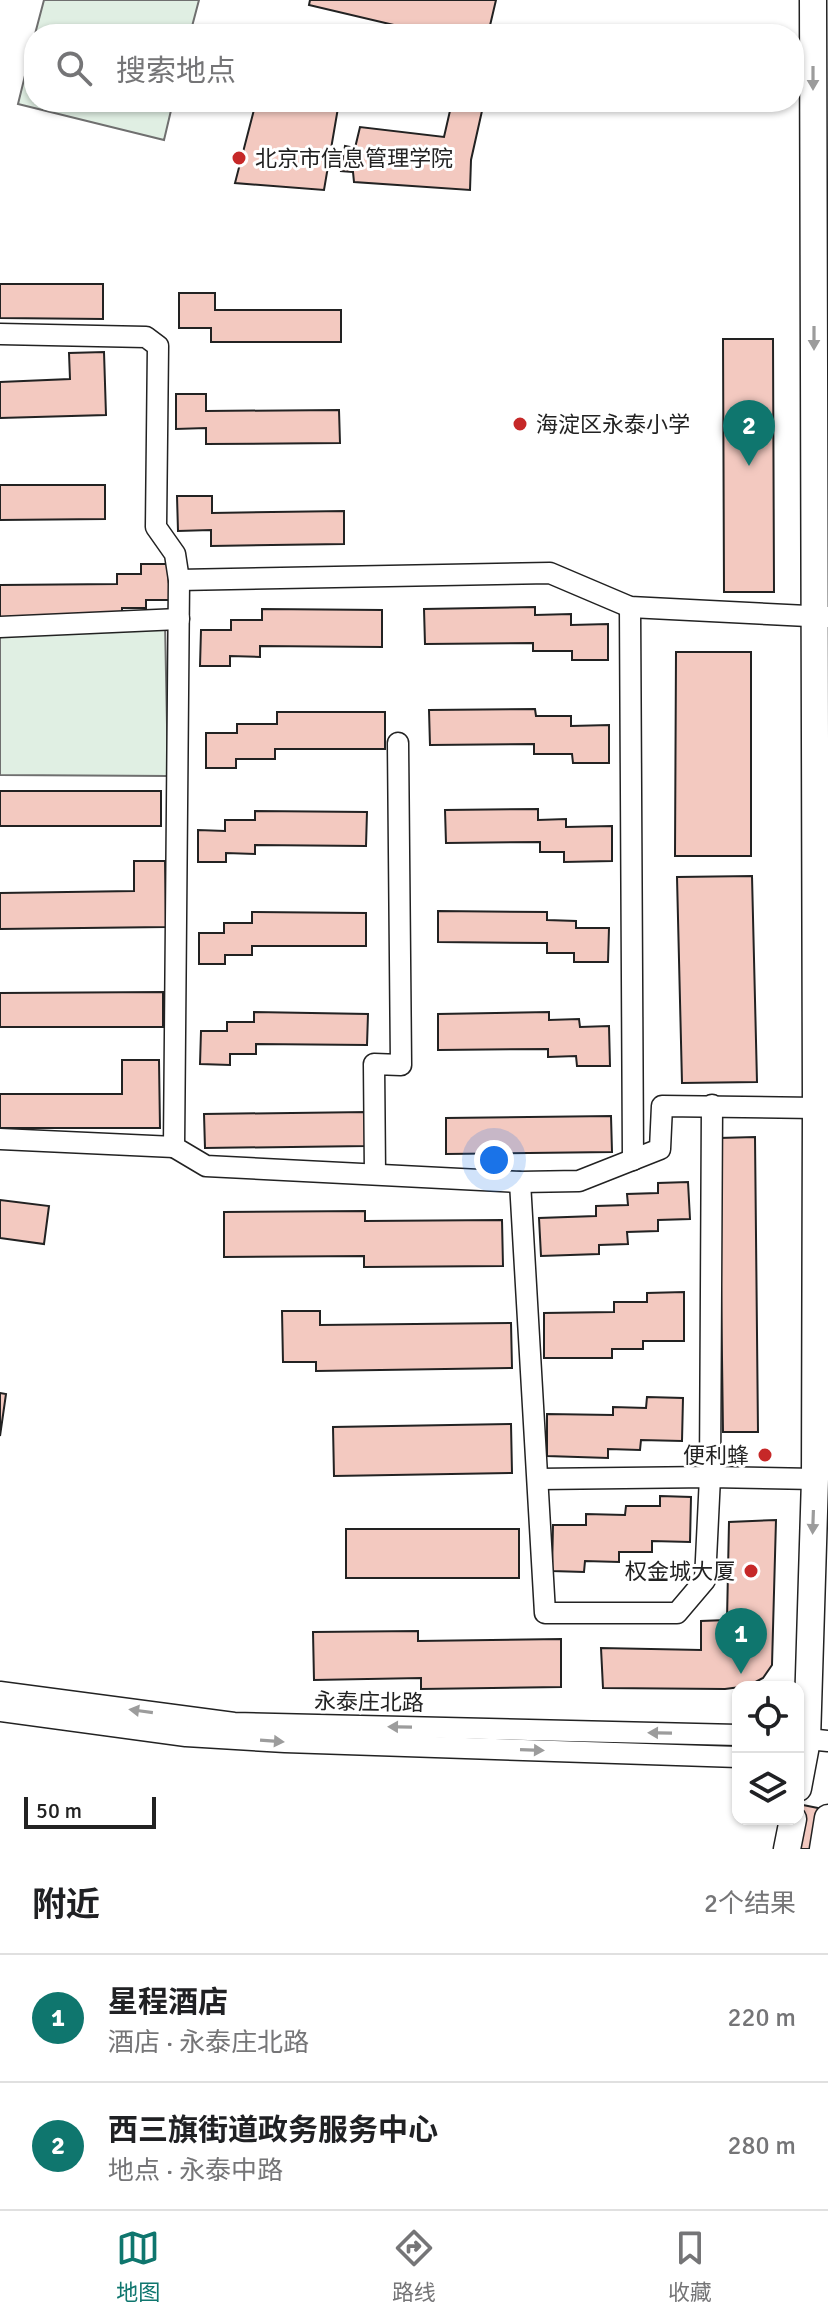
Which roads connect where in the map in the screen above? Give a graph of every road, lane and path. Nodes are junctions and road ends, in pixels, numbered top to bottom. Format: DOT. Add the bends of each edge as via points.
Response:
graph roads {
  1 [pos="813,0"];
  2 [pos="0,334"];
  3 [pos="179,580"];
  4 [pos="630,607"];
  5 [pos="821,616"];
  6 [pos="179,619"];
  7 [pos="0,627"];
  8 [pos="398,743"];
  9 [pos="712,1105"];
  10 [pos="816,1108"];
  11 [pos="0,1139"];
  12 [pos="174,1147"];
  13 [pos="633,1160"];
  14 [pos="375,1174"];
  15 [pos="520,1182"];
  16 [pos="710,1477"];
  17 [pos="538,1479"];
  18 [pos="815,1479"];
  19 [pos="0,1692"];
  20 [pos="0,1711"];
  21 [pos="732,1735"];
  22 [pos="808,1741"];
  23 [pos="732,1757"];
  24 [pos="828,1818"];
  25 [pos="792,1825"];
  26 [pos="787,1849"];
  27 [pos="823,1849"];
  1 -- 5 [label="main road, one-way"];
  2 -- 3 [label="street" via="146,337 158,346 156,527 175,554"];
  3 -- 4 [label="street" via="550,573"];
  3 -- 6 [label="street"];
  4 -- 5 [label="street"];
  4 -- 13 [label="street"];
  5 -- 10 [label="main road"];
  6 -- 7 [label="street"];
  6 -- 12 [label="street"];
  8 -- 14 [label="street" via="401,1065 374,1064"];
  9 -- 10 [label="street"];
  9 -- 13 [label="street" via="662,1106 660,1149"];
  9 -- 16 [label="street"];
  10 -- 18 [label="main road"];
  11 -- 12 [label="street"];
  12 -- 14 [label="street" via="206,1166"];
  13 -- 15 [label="street" via="579,1181"];
  14 -- 15 [label="street"];
  15 -- 17 [label="street"];
  16 -- 17 [label="street"];
  16 -- 17 [label="street" via="705,1580 677,1613 545,1613"];
  16 -- 18 [label="street"];
  18 -- 22 [label="main road, one-way"];
  21 -- 19 [label="street, 永泰庄北路, one-way" via="234,1723"];
  20 -- 23 [label="street, 永泰庄北路, one-way" via="186,1736"];
  24 -- 27 [label="main road"];
  25 -- 26 [label="main road"];
}
